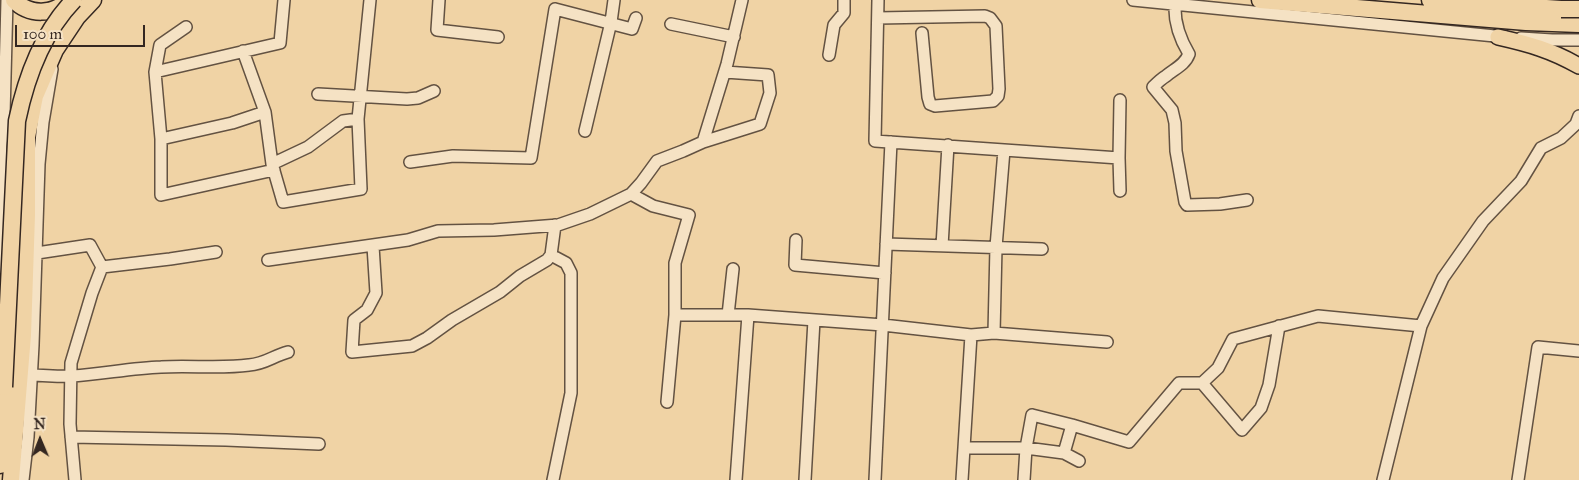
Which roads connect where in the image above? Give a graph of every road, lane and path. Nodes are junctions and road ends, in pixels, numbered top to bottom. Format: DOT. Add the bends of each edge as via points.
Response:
graph roads {
  1 [pos="7,0"];
  2 [pos="14,0"];
  3 [pos="70,0"];
  4 [pos="93,0"];
  5 [pos="284,0"];
  6 [pos="370,0"];
  7 [pos="440,0"];
  8 [pos="614,0"];
  9 [pos="742,0"];
  10 [pos="844,0"];
  11 [pos="878,0"];
  12 [pos="1133,0"];
  13 [pos="1260,0"];
  14 [pos="1430,0"];
  15 [pos="1577,0"];
  16 [pos="1174,4"];
  17 [pos="1579,9"];
  18 [pos="1561,16"];
  19 [pos="77,17"];
  20 [pos="636,18"];
  21 [pos="878,18"];
  22 [pos="1579,19"];
  23 [pos="611,22"];
  24 [pos="671,24"];
  25 [pos="1579,24"];
  26 [pos="186,27"];
  27 [pos="922,33"];
  28 [pos="498,37"];
  29 [pos="734,37"];
  30 [pos="1498,37"];
  31 [pos="1579,40"];
  32 [pos="55,50"];
  33 [pos="243,52"];
  34 [pos="829,54"];
  35 [pos="1579,66"];
  36 [pos="155,72"];
  37 [pos="725,72"];
  38 [pos="434,91"];
  39 [pos="318,94"];
  40 [pos="361,97"];
  41 [pos="1120,100"];
  42 [pos="265,112"];
  43 [pos="1579,116"];
  44 [pos="358,119"];
  45 [pos="585,131"];
  46 [pos="161,139"];
  47 [pos="703,142"];
  48 [pos="891,142"];
  49 [pos="948,145"];
  50 [pos="1,146"];
  51 [pos="1004,150"];
  52 [pos="1119,158"];
  53 [pos="410,162"];
  54 [pos="273,167"];
  55 [pos="1120,191"];
  56 [pos="631,194"];
  57 [pos="1247,200"];
  58 [pos="555,225"];
  59 [pos="796,240"];
  60 [pos="886,244"];
  61 [pos="373,246"];
  62 [pos="942,246"];
  63 [pos="996,247"];
  64 [pos="1042,249"];
  65 [pos="37,252"];
  66 [pos="216,252"];
  67 [pos="551,255"];
  68 [pos="268,260"];
  69 [pos="102,266"];
  70 [pos="0,268"];
  71 [pos="733,269"];
  72 [pos="885,273"];
  73 [pos="675,315"];
  74 [pos="728,315"];
  75 [pos="748,315"];
  76 [pos="814,320"];
  77 [pos="883,325"];
  78 [pos="1279,326"];
  79 [pos="1421,326"];
  80 [pos="994,333"];
  81 [pos="971,335"];
  82 [pos="1107,342"];
  83 [pos="1579,351"];
  84 [pos="288,352"];
  85 [pos="31,375"];
  86 [pos="70,376"];
  87 [pos="1202,383"];
  88 [pos="667,402"];
  89 [pos="1072,425"];
  90 [pos="71,437"];
  91 [pos="319,444"];
  92 [pos="964,448"];
  93 [pos="1026,448"];
  94 [pos="1064,453"];
  95 [pos="1079,461"];
  96 [pos="0,465"];
  97 [pos="11,480"];
  98 [pos="23,480"];
  99 [pos="75,480"];
  100 [pos="554,480"];
  101 [pos="736,480"];
  102 [pos="805,480"];
  103 [pos="875,480"];
  104 [pos="962,480"];
  105 [pos="1024,480"];
  106 [pos="1383,480"];
  107 [pos="1518,480"];
  1 -- 50 [label="street"];
  2 -- 3 [label="highway" via="27,9 49,12"];
  3 -- 19 [label="highway"];
  3 -- 96 [label="highway, bridge" via="36,60 23,92 17,121 5,416"];
  4 -- 19 [label="highway"];
  5 -- 33 [label="street" via="280,43"];
  6 -- 40 [label="street"];
  7 -- 28 [label="street" via="437,30"];
  8 -- 23 [label="street"];
  9 -- 29 [label="street"];
  10 -- 34 [label="street" via="844,13 834,25"];
  11 -- 21 [label="street"];
  12 -- 16 [label="street"];
  13 -- 18 [label="highway" via="1373,10"];
  14 -- 18 [label="highway"];
  15 -- 22 [label="main road"];
  16 -- 30 [label="street"];
  16 -- 57 [label="street" via="1176,25 1189,54 1177,69 1153,87 1172,110 1185,202 1198,205"];
  17 -- 18 [label="highway, bridge"];
  18 -- 25 [label="highway"];
  19 -- 32 [label="highway"];
  20 -- 23 [label="street" via="632,28"];
  21 -- 27 [label="street" via="990,18 996,26 998,96 993,101 930,104"];
  21 -- 48 [label="street" via="875,141"];
  23 -- 45 [label="street"];
  23 -- 53 [label="street" via="555,8 531,158 453,156"];
  24 -- 29 [label="street"];
  26 -- 36 [label="street" via="160,46"];
  29 -- 37 [label="street"];
  30 -- 31 [label="street"];
  30 -- 35 [label="main road" via="1538,46"];
  32 -- 65 [label="street" via="42,130"];
  32 -- 97 [label="highway" via="35,96 27,137 23,335"];
  33 -- 36 [label="street"];
  33 -- 42 [label="street"];
  36 -- 46 [label="street"];
  37 -- 47 [label="street"];
  37 -- 47 [label="street" via="768,75 770,93 760,124"];
  38 -- 40 [label="street" via="407,99"];
  39 -- 40 [label="street"];
  40 -- 44 [label="street"];
  41 -- 52 [label="street"];
  42 -- 46 [label="street"];
  42 -- 54 [label="street"];
  43 -- 79 [label="street" via="1576,124 1561,138 1541,148 1521,181 1484,221 1443,278"];
  44 -- 54 [label="street" via="342,121 308,147"];
  44 -- 54 [label="street" via="361,188 283,202"];
  46 -- 54 [label="street" via="161,195"];
  47 -- 56 [label="street" via="656,161"];
  48 -- 49 [label="street"];
  48 -- 60 [label="street"];
  49 -- 51 [label="street"];
  49 -- 62 [label="street"];
  50 -- 70 [label="street"];
  51 -- 52 [label="street"];
  51 -- 63 [label="street"];
  52 -- 55 [label="street"];
  56 -- 58 [label="street" via="590,214"];
  56 -- 73 [label="street" via="653,206 689,215 675,263"];
  58 -- 61 [label="street" via="438,231"];
  58 -- 67 [label="street"];
  59 -- 72 [label="street" via="795,265"];
  60 -- 62 [label="street"];
  60 -- 72 [label="street"];
  61 -- 67 [label="street" via="376,293 367,310 354,320 352,352 412,346 500,292"];
  61 -- 68 [label="street"];
  62 -- 63 [label="street"];
  63 -- 64 [label="street"];
  63 -- 80 [label="street"];
  65 -- 69 [label="street" via="90,245"];
  65 -- 85 [label="street"];
  66 -- 69 [label="street"];
  67 -- 100 [label="street" via="566,263 571,273 571,392"];
  69 -- 86 [label="street" via="76,346"];
  71 -- 74 [label="street"];
  72 -- 77 [label="street"];
  73 -- 74 [label="street"];
  73 -- 88 [label="street"];
  74 -- 75 [label="street"];
  75 -- 76 [label="street"];
  75 -- 101 [label="street"];
  76 -- 77 [label="street"];
  76 -- 102 [label="street"];
  77 -- 81 [label="street"];
  77 -- 103 [label="street"];
  78 -- 79 [label="street" via="1318,316"];
  78 -- 87 [label="street" via="1233,339 1218,368"];
  78 -- 87 [label="street" via="1269,385 1261,408 1242,430"];
  79 -- 106 [label="street"];
  80 -- 81 [label="street"];
  80 -- 82 [label="street"];
  81 -- 92 [label="street"];
  83 -- 107 [label="street" via="1538,347"];
  84 -- 86 [label="street" via="249,366 148,367"];
  85 -- 86 [label="street"];
  85 -- 98 [label="street"];
  86 -- 90 [label="street"];
  87 -- 89 [label="street" via="1179,383 1129,442"];
  89 -- 93 [label="street" via="1032,415"];
  89 -- 94 [label="street"];
  90 -- 91 [label="street"];
  90 -- 99 [label="street"];
  92 -- 93 [label="street"];
  92 -- 104 [label="street"];
  93 -- 94 [label="street"];
  93 -- 105 [label="street"];
  94 -- 95 [label="street"];
}
